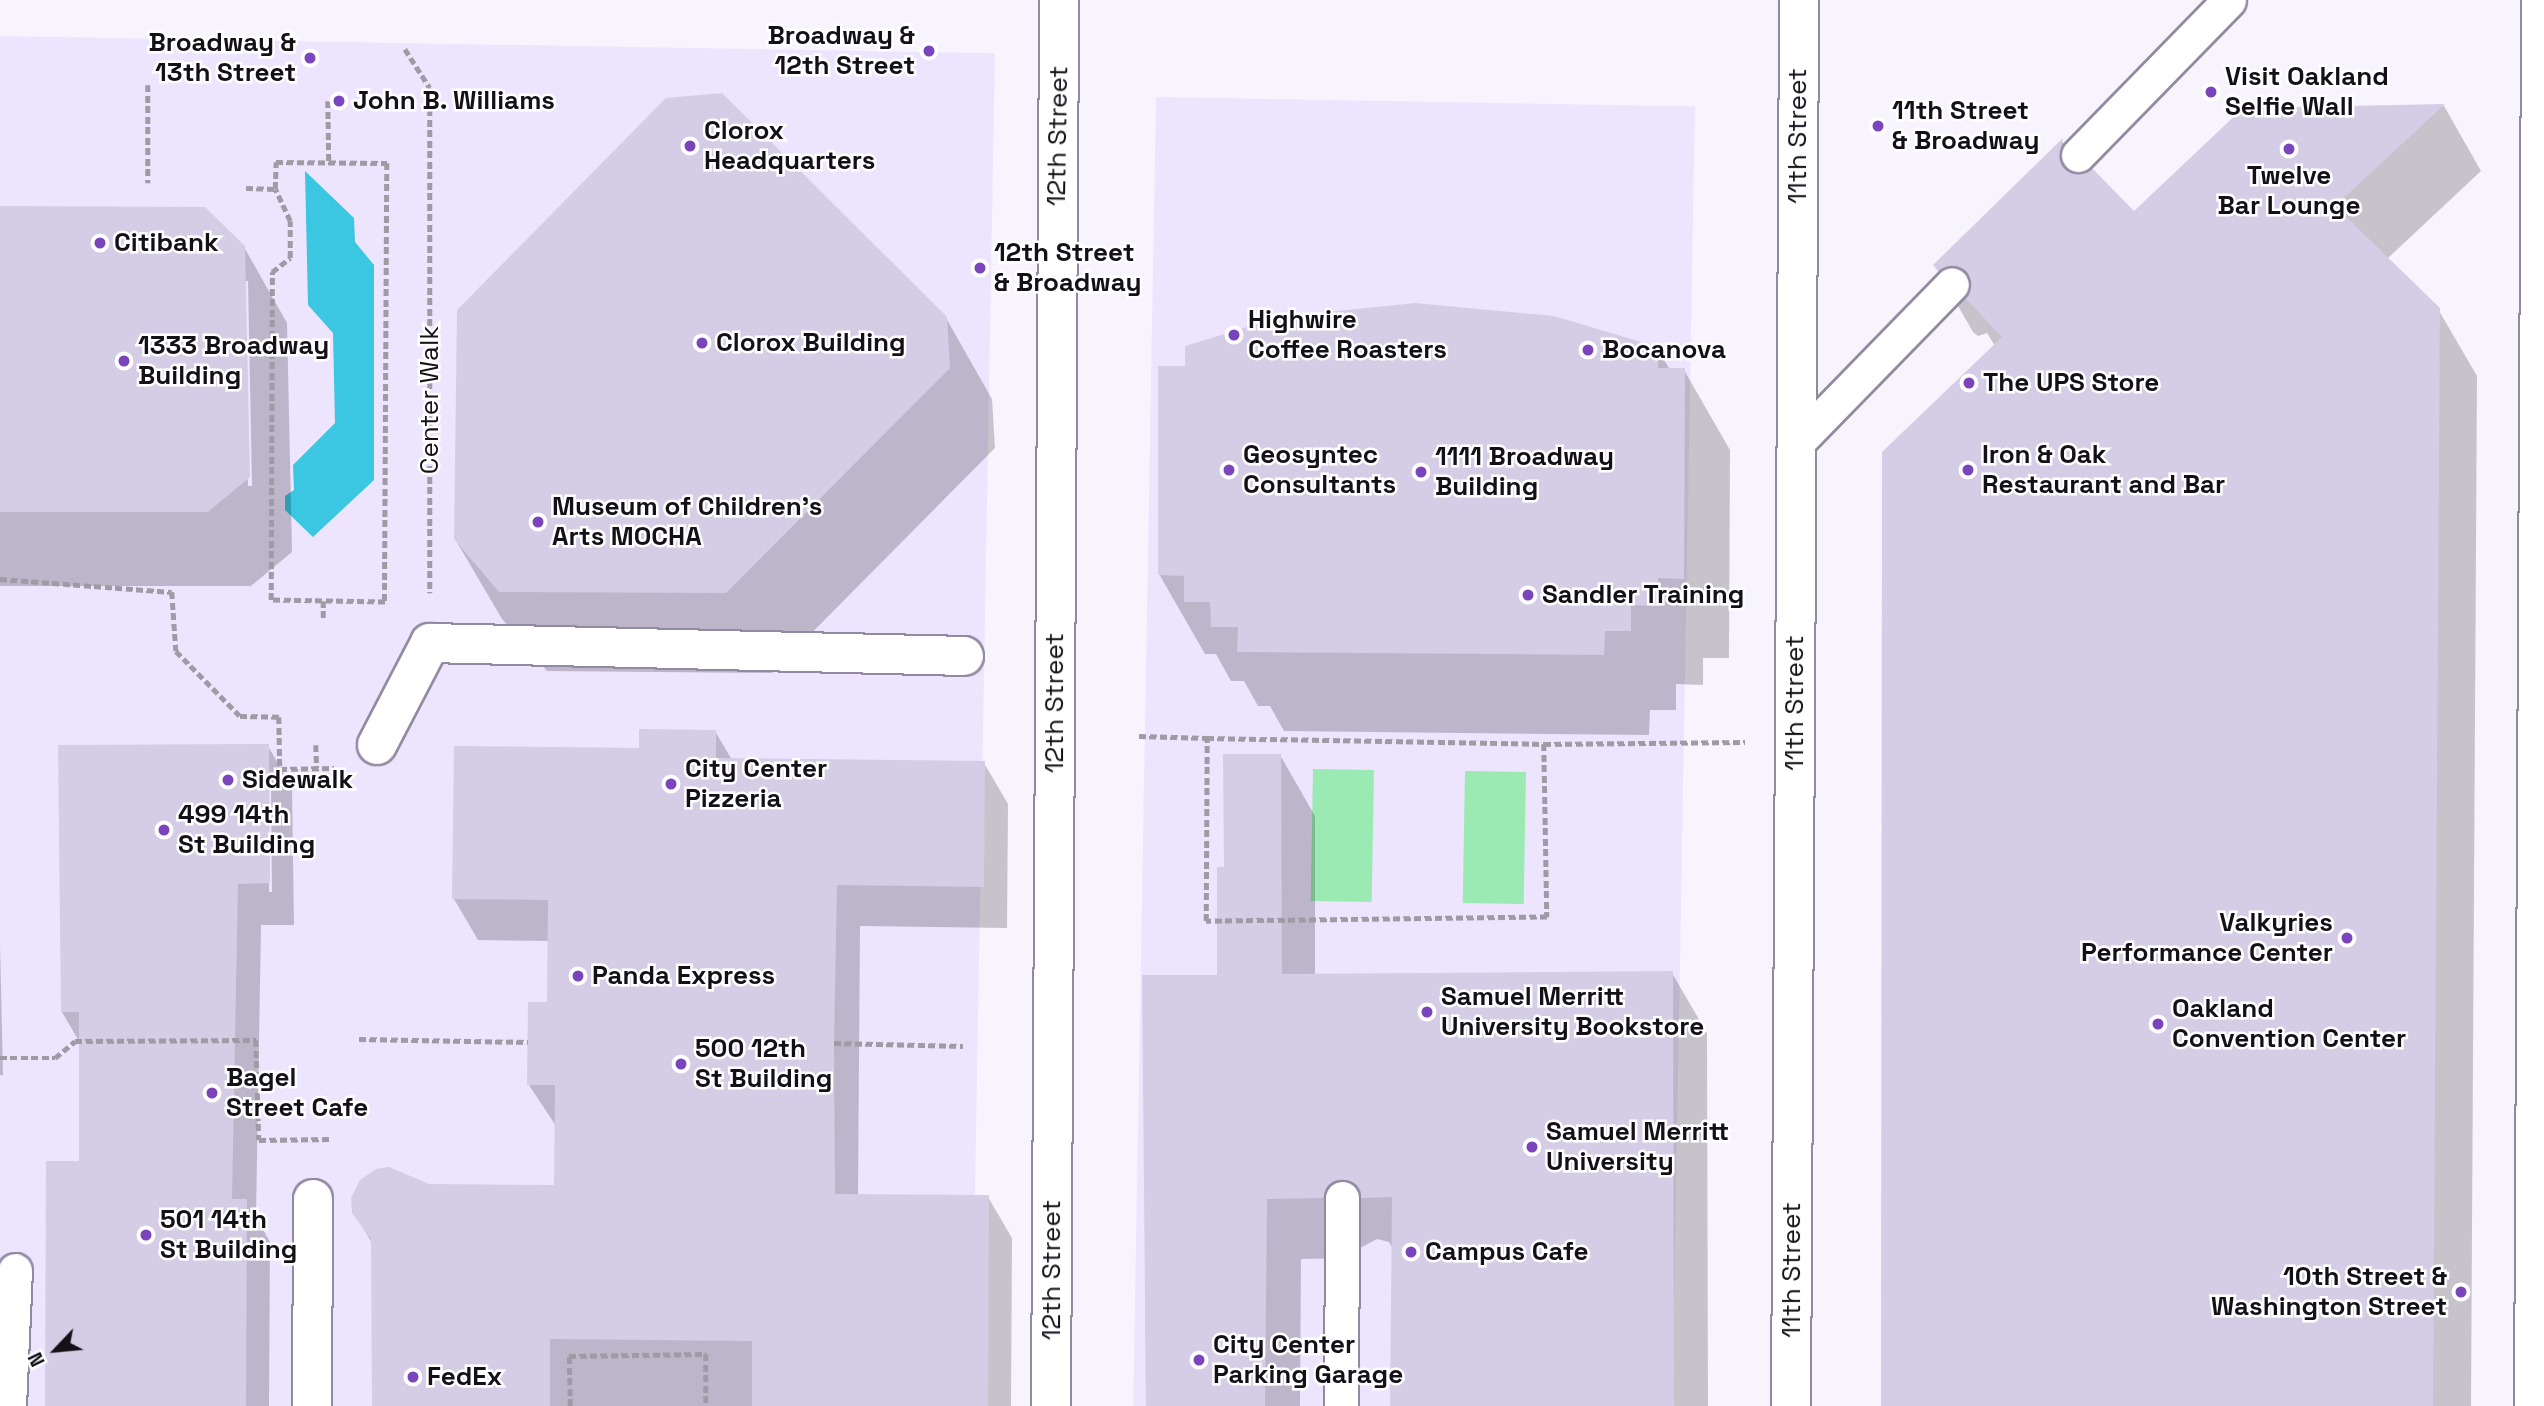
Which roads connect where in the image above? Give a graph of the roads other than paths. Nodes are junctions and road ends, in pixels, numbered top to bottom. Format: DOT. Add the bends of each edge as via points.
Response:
graph roads {
  1 [pos="1059,0"];
  2 [pos="1799,0"];
  3 [pos="2229,0"];
  4 [pos="2541,0"];
  5 [pos="2078,155"];
  6 [pos="1952,284"];
  7 [pos="1797,444"];
  8 [pos="964,656"];
  9 [pos="377,745"];
  10 [pos="2540,998"];
  11 [pos="1342,1198"];
  12 [pos="313,1199"];
  13 [pos="15,1270"];
  14 [pos="9,1406"];
  15 [pos="312,1406"];
  16 [pos="1051,1406"];
  17 [pos="1341,1406"];
  18 [pos="1791,1406"];
  19 [pos="2534,1406"];
  1 -- 16 [label="main road, 12th Street"];
  2 -- 7 [label="main road, 11th Street"];
  3 -- 5 [label="lane"];
  4 -- 10 [label="main road"];
  6 -- 7 [label="lane"];
  7 -- 18 [label="main road, 11th Street"];
  8 -- 9 [label="main road" via="430,643"];
  10 -- 19 [label="main road"];
  11 -- 17 [label="lane"];
  12 -- 15 [label="main road"];
  13 -- 14 [label="lane"];
}
